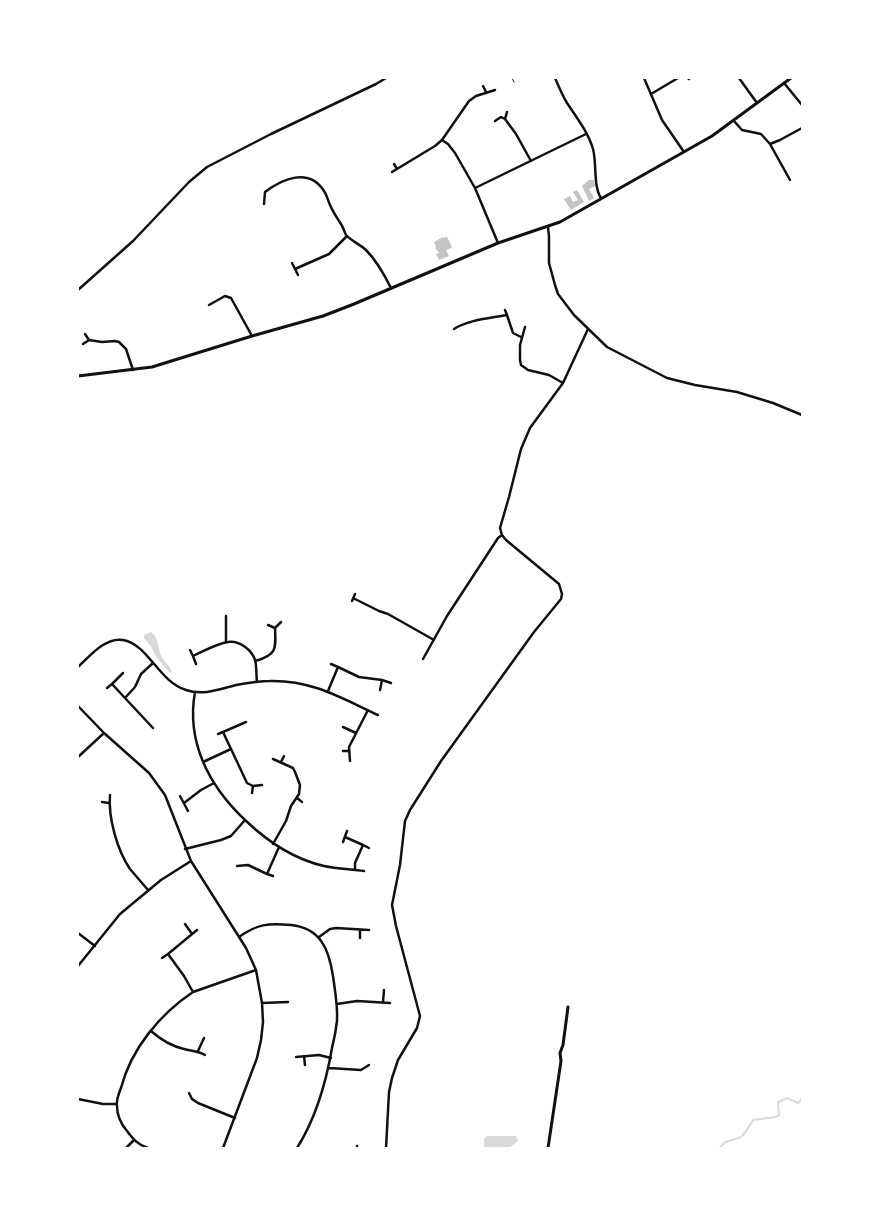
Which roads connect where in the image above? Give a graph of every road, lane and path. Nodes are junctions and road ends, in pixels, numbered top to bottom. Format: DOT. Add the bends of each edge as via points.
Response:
graph roads {
  1 [pos="386,78"];
  2 [pos="512,78"];
  3 [pos="555,78"];
  4 [pos="644,78"];
  5 [pos="678,78"];
  6 [pos="739,78"];
  7 [pos="791,78"];
  8 [pos="514,82"];
  9 [pos="784,83"];
  10 [pos="483,86"];
  11 [pos="495,90"];
  12 [pos="486,92"];
  13 [pos="651,94"];
  14 [pos="757,104"];
  15 [pos="802,105"];
  16 [pos="507,112"];
  17 [pos="505,118"];
  18 [pos="495,121"];
  19 [pos="734,121"];
  20 [pos="802,128"];
  21 [pos="586,134"];
  22 [pos="442,140"];
  23 [pos="770,144"];
  24 [pos="684,153"];
  25 [pos="531,161"];
  26 [pos="394,164"];
  27 [pos="397,169"];
  28 [pos="392,172"];
  29 [pos="790,180"];
  30 [pos="475,188"];
  31 [pos="601,198"];
  32 [pos="264,204"];
  33 [pos="548,227"];
  34 [pos="347,236"];
  35 [pos="498,243"];
  36 [pos="292,263"];
  37 [pos="295,269"];
  38 [pos="298,275"];
  39 [pos="391,288"];
  40 [pos="78,290"];
  41 [pos="209,305"];
  42 [pos="506,310"];
  43 [pos="507,315"];
  44 [pos="525,327"];
  45 [pos="454,329"];
  46 [pos="588,329"];
  47 [pos="85,334"];
  48 [pos="252,336"];
  49 [pos="521,337"];
  50 [pos="90,340"];
  51 [pos="83,344"];
  52 [pos="133,370"];
  53 [pos="78,376"];
  54 [pos="563,383"];
  55 [pos="802,415"];
  56 [pos="502,535"];
  57 [pos="355,594"];
  58 [pos="226,616"];
  59 [pos="281,622"];
  60 [pos="268,625"];
  61 [pos="275,628"];
  62 [pos="434,640"];
  63 [pos="226,642"];
  64 [pos="190,650"];
  65 [pos="193,656"];
  66 [pos="423,659"];
  67 [pos="255,661"];
  68 [pos="153,664"];
  69 [pos="196,664"];
  70 [pos="331,664"];
  71 [pos="78,667"];
  72 [pos="338,667"];
  73 [pos="123,673"];
  74 [pos="382,680"];
  75 [pos="257,682"];
  76 [pos="391,683"];
  77 [pos="112,684"];
  78 [pos="107,688"];
  79 [pos="380,690"];
  80 [pos="328,691"];
  81 [pos="195,692"];
  82 [pos="125,698"];
  83 [pos="78,706"];
  84 [pos="368,710"];
  85 [pos="378,715"];
  86 [pos="246,722"];
  87 [pos="343,727"];
  88 [pos="153,728"];
  89 [pos="224,732"];
  90 [pos="104,733"];
  91 [pos="356,733"];
  92 [pos="218,734"];
  93 [pos="231,749"];
  94 [pos="343,751"];
  95 [pos="348,751"];
  96 [pos="284,756"];
  97 [pos="78,757"];
  98 [pos="274,758"];
  99 [pos="350,761"];
  100 [pos="203,762"];
  101 [pos="281,762"];
  102 [pos="214,783"];
  103 [pos="253,786"];
  104 [pos="262,786"];
  105 [pos="252,793"];
  106 [pos="110,795"];
  107 [pos="180,796"];
  108 [pos="297,798"];
  109 [pos="102,802"];
  110 [pos="302,802"];
  111 [pos="109,803"];
  112 [pos="184,803"];
  113 [pos="188,811"];
  114 [pos="245,820"];
  115 [pos="347,831"];
  116 [pos="345,837"];
  117 [pos="343,842"];
  118 [pos="273,844"];
  119 [pos="363,845"];
  120 [pos="278,847"];
  121 [pos="369,848"];
  122 [pos="185,849"];
  123 [pos="190,862"];
  124 [pos="237,866"];
  125 [pos="355,870"];
  126 [pos="364,871"];
  127 [pos="267,874"];
  128 [pos="273,876"];
  129 [pos="148,890"];
  130 [pos="185,924"];
  131 [pos="197,930"];
  132 [pos="360,930"];
  133 [pos="369,930"];
  134 [pos="78,933"];
  135 [pos="192,934"];
  136 [pos="239,937"];
  137 [pos="319,937"];
  138 [pos="360,938"];
  139 [pos="95,946"];
  140 [pos="168,954"];
  141 [pos="162,958"];
  142 [pos="78,966"];
  143 [pos="256,970"];
  144 [pos="384,990"];
  145 [pos="193,992"];
  146 [pos="288,1002"];
  147 [pos="383,1002"];
  148 [pos="262,1003"];
  149 [pos="390,1003"];
  150 [pos="337,1004"];
  151 [pos="568,1007"];
  152 [pos="151,1031"];
  153 [pos="204,1038"];
  154 [pos="198,1051"];
  155 [pos="205,1055"];
  156 [pos="304,1056"];
  157 [pos="296,1057"];
  158 [pos="331,1058"];
  159 [pos="305,1065"];
  160 [pos="369,1065"];
  161 [pos="329,1068"];
  162 [pos="189,1093"];
  163 [pos="78,1099"];
  164 [pos="116,1104"];
  165 [pos="235,1118"];
  166 [pos="134,1140"];
  167 [pos="298,1147"];
  168 [pos="126,1148"];
  169 [pos="148,1148"];
  170 [pos="223,1148"];
  171 [pos="302,1148"];
  172 [pos="386,1148"];
  173 [pos="548,1148"];
  1 -- 40 [label="street" via="207,167 189,182 133,241"];
  2 -- 8 [label="path"];
  3 -- 21 [label="street"];
  4 -- 13 [label="street"];
  5 -- 13 [label="street"];
  6 -- 14 [label="street"];
  7 -- 9 [label="street"];
  9 -- 14 [label="street"];
  9 -- 15 [label="street"];
  10 -- 12 [label="street"];
  11 -- 12 [label="street"];
  12 -- 22 [label="street" via="469,101"];
  13 -- 24 [label="street" via="662,120"];
  14 -- 19 [label="street"];
  16 -- 17 [label="street"];
  17 -- 18 [label="street"];
  17 -- 25 [label="street"];
  19 -- 23 [label="street" via="742,130 760,134"];
  19 -- 24 [label="street"];
  20 -- 23 [label="street"];
  21 -- 25 [label="street"];
  21 -- 31 [label="street" via="594,151 598,192"];
  22 -- 27 [label="street"];
  22 -- 30 [label="street" via="448,144"];
  23 -- 29 [label="street"];
  24 -- 31 [label="street"];
  25 -- 30 [label="street"];
  26 -- 27 [label="street"];
  27 -- 28 [label="street"];
  30 -- 35 [label="street"];
  31 -- 33 [label="street"];
  32 -- 34 [label="street" via="265,192 272,186 288,178 308,178 324,191"];
  33 -- 35 [label="street"];
  33 -- 46 [label="street" via="549,263 555,285 564,302"];
  34 -- 37 [label="street" via="330,254"];
  34 -- 39 [label="street" via="366,250 383,272"];
  35 -- 39 [label="street"];
  36 -- 37 [label="street"];
  37 -- 38 [label="street"];
  39 -- 48 [label="street" via="323,316"];
  41 -- 48 [label="street" via="225,296 231,298"];
  42 -- 43 [label="street"];
  43 -- 45 [label="street" via="467,323"];
  43 -- 49 [label="street" via="513,334"];
  44 -- 49 [label="street"];
  46 -- 54 [label="street"];
  46 -- 55 [label="street" via="616,353 668,378 737,392"];
  47 -- 50 [label="street"];
  48 -- 52 [label="street" via="152,367"];
  49 -- 54 [label="street" via="521,365"];
  50 -- 51 [label="street"];
  50 -- 52 [label="street" via="119,342 126,349"];
  52 -- 53 [label="street"];
  54 -- 56 [label="street" via="530,428 521,449 501,521"];
  56 -- 62 [label="street"];
  56 -- 172 [label="street" via="553,579 562,594 558,604 534,632 441,761 405,822 392,905 420,1016 417,1028 398,1060 392,1078"];
  57 -- 62 [label="street" via="352,599 394,617"];
  58 -- 63 [label="street"];
  59 -- 61 [label="street"];
  60 -- 61 [label="street"];
  61 -- 67 [label="street" via="274,652"];
  62 -- 66 [label="street"];
  63 -- 65 [label="street"];
  63 -- 67 [label="street" via="242,645 250,651"];
  64 -- 65 [label="street"];
  65 -- 69 [label="street"];
  67 -- 75 [label="street"];
  68 -- 71 [label="street" via="136,645 114,640 97,649"];
  68 -- 81 [label="street" via="170,682"];
  68 -- 82 [label="street" via="141,674 136,687"];
  70 -- 72 [label="street"];
  72 -- 74 [label="street" via="359,677"];
  72 -- 80 [label="street"];
  73 -- 77 [label="street"];
  74 -- 76 [label="street"];
  74 -- 79 [label="street"];
  75 -- 80 [label="street" via="301,683"];
  75 -- 81 [label="street" via="204,693"];
  77 -- 78 [label="street"];
  77 -- 82 [label="street"];
  80 -- 84 [label="street"];
  81 -- 100 [label="street" via="192,724"];
  82 -- 88 [label="street"];
  83 -- 90 [label="street"];
  84 -- 85 [label="street"];
  84 -- 91 [label="street"];
  86 -- 89 [label="street"];
  87 -- 91 [label="street"];
  89 -- 92 [label="street"];
  89 -- 93 [label="street"];
  90 -- 97 [label="street"];
  90 -- 122 [label="street" via="158,785 169,804"];
  91 -- 95 [label="street"];
  93 -- 100 [label="street"];
  93 -- 103 [label="street" via="246,783"];
  94 -- 95 [label="street"];
  95 -- 99 [label="street"];
  96 -- 101 [label="street"];
  98 -- 101 [label="street"];
  100 -- 102 [label="street"];
  101 -- 108 [label="street" via="295,772 300,785"];
  102 -- 112 [label="street"];
  102 -- 114 [label="street" via="228,804"];
  103 -- 104 [label="street"];
  103 -- 105 [label="street"];
  106 -- 111 [label="street"];
  107 -- 112 [label="street"];
  108 -- 110 [label="street"];
  108 -- 118 [label="street"];
  109 -- 111 [label="street"];
  111 -- 129 [label="street" via="122,853 130,868"];
  112 -- 113 [label="street"];
  114 -- 118 [label="street"];
  114 -- 122 [label="street" via="231,836"];
  115 -- 116 [label="street"];
  116 -- 117 [label="street"];
  116 -- 119 [label="street"];
  118 -- 120 [label="street"];
  119 -- 121 [label="street"];
  119 -- 125 [label="street" via="355,863"];
  120 -- 125 [label="street" via="309,862"];
  120 -- 127 [label="street"];
  122 -- 123 [label="street"];
  123 -- 129 [label="street"];
  123 -- 136 [label="street"];
  124 -- 127 [label="street" via="248,865"];
  125 -- 126 [label="street"];
  127 -- 128 [label="street"];
  129 -- 139 [label="street" via="117,917"];
  130 -- 135 [label="street"];
  131 -- 135 [label="street"];
  132 -- 133 [label="street"];
  132 -- 137 [label="street" via="330,929"];
  132 -- 138 [label="street"];
  134 -- 139 [label="street"];
  135 -- 140 [label="street"];
  136 -- 137 [label="street" via="257,926 275,925 301,927"];
  136 -- 143 [label="street"];
  137 -- 150 [label="street" via="329,957"];
  139 -- 142 [label="street"];
  140 -- 141 [label="street"];
  140 -- 145 [label="street"];
  143 -- 145 [label="street"];
  143 -- 148 [label="street"];
  144 -- 147 [label="street"];
  145 -- 152 [label="street" via="176,1004"];
  146 -- 148 [label="street"];
  147 -- 149 [label="street"];
  147 -- 150 [label="street" via="358,1001"];
  148 -- 165 [label="street" via="263,1022 258,1058"];
  150 -- 158 [label="street"];
  151 -- 173 [label="street"];
  152 -- 154 [label="street" via="167,1044"];
  152 -- 164 [label="street" via="134,1057"];
  153 -- 154 [label="street"];
  154 -- 155 [label="street"];
  156 -- 157 [label="street"];
  156 -- 158 [label="street" via="318,1055"];
  156 -- 159 [label="street"];
  158 -- 161 [label="street"];
  160 -- 161 [label="street" via="361,1070"];
  161 -- 167 [label="street" via="320,1098"];
  162 -- 165 [label="street" via="198,1103"];
  163 -- 164 [label="street"];
  164 -- 166 [label="street" via="124,1128"];
  165 -- 170 [label="street"];
  166 -- 168 [label="street"];
  166 -- 169 [label="street"];
  167 -- 171 [label="street"];
}
